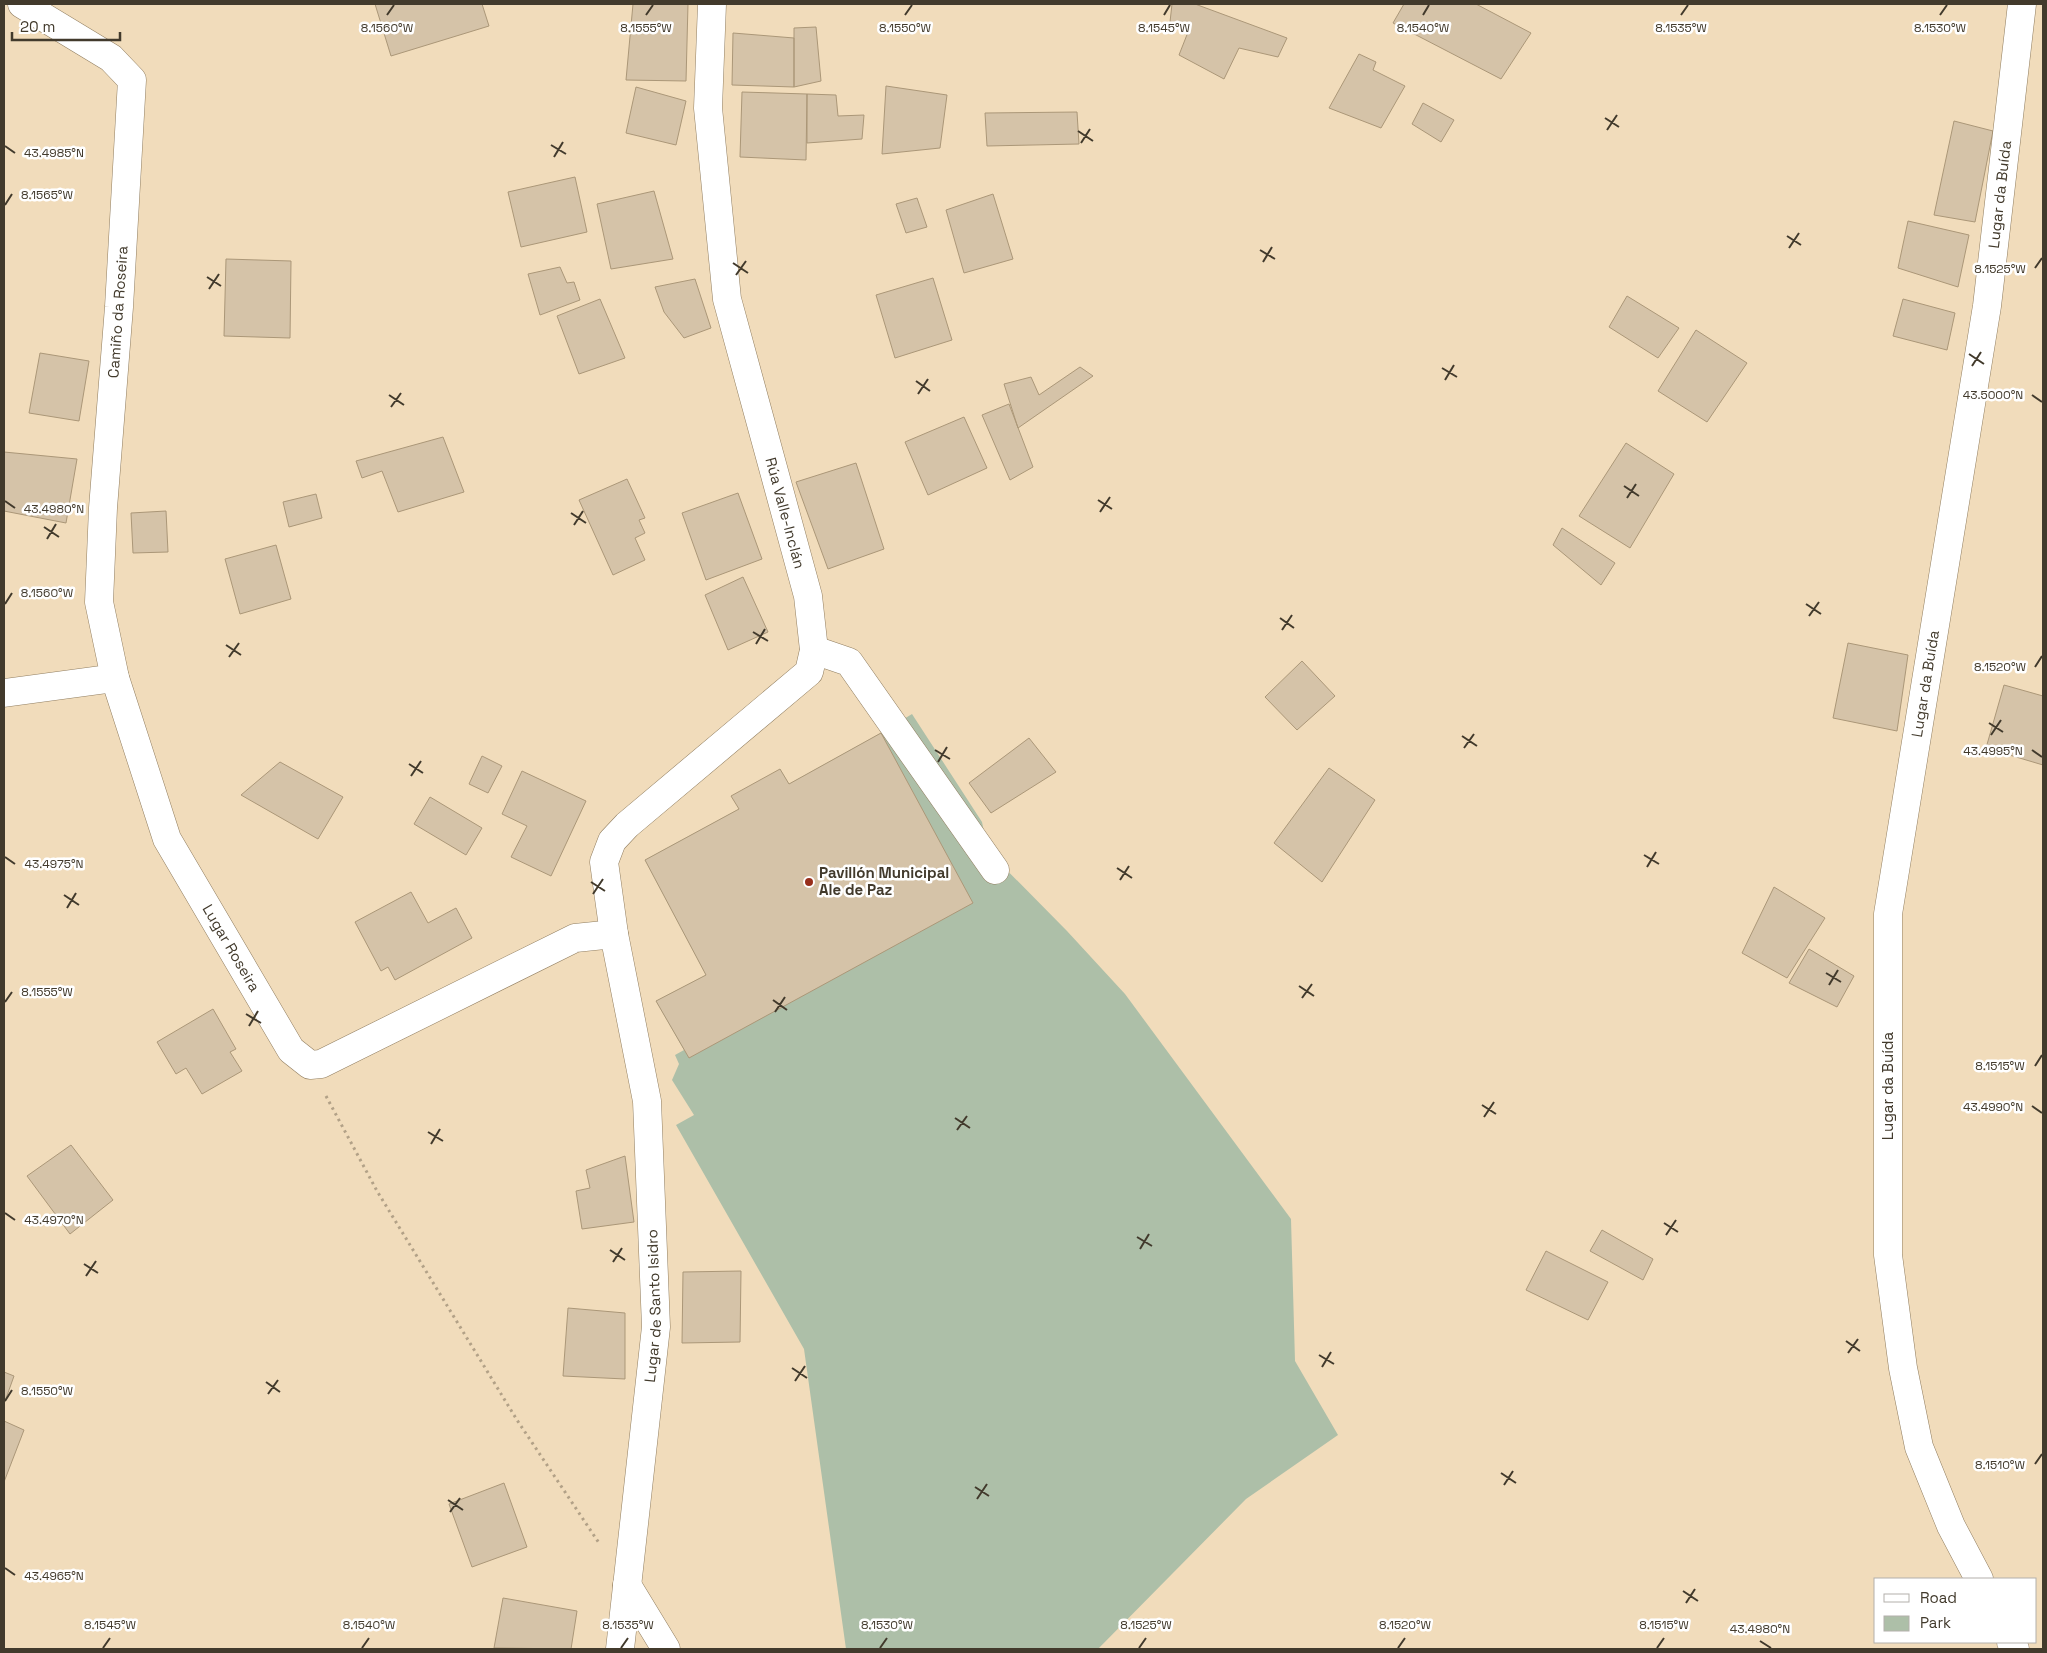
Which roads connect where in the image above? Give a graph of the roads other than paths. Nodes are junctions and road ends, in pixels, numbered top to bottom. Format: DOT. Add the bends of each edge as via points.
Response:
graph roads {
  1 [pos="22,4"];
  2 [pos="712,4"];
  3 [pos="2022,4"];
  4 [pos="814,650"];
  5 [pos="115,678"];
  6 [pos="4,693"];
  7 [pos="995,870"];
  8 [pos="614,934"];
  9 [pos="1977,1578"];
  10 [pos="627,1585"];
  11 [pos="620,1649"];
  12 [pos="666,1649"];
  1 -- 5 [label="street, Camiño da Roseira" via="111,58 132,80 99,602"];
  2 -- 4 [label="street, Rúa Valle-Inclán" via="708,108 727,299 808,596"];
  3 -- 9 [label="street, Lugar da Buída" via="1988,306 1888,914 1888,1255 1903,1368 1919,1446 1951,1526"];
  4 -- 7 [label="street" via="849,662"];
  4 -- 8 [label="street, Rúa Valle-Inclán" via="809,672 612,841 604,862"];
  5 -- 6 [label="street"];
  5 -- 8 [label="street, Lugar Roseira" via="167,839 291,1050 310,1065 320,1064 575,938"];
  8 -- 10 [label="street, Lugar de Santo Isidro" via="647,1101 656,1327"];
  10 -- 11 [label="street, Lugar de Santo Isidro"];
  10 -- 12 [label="street"];
}
